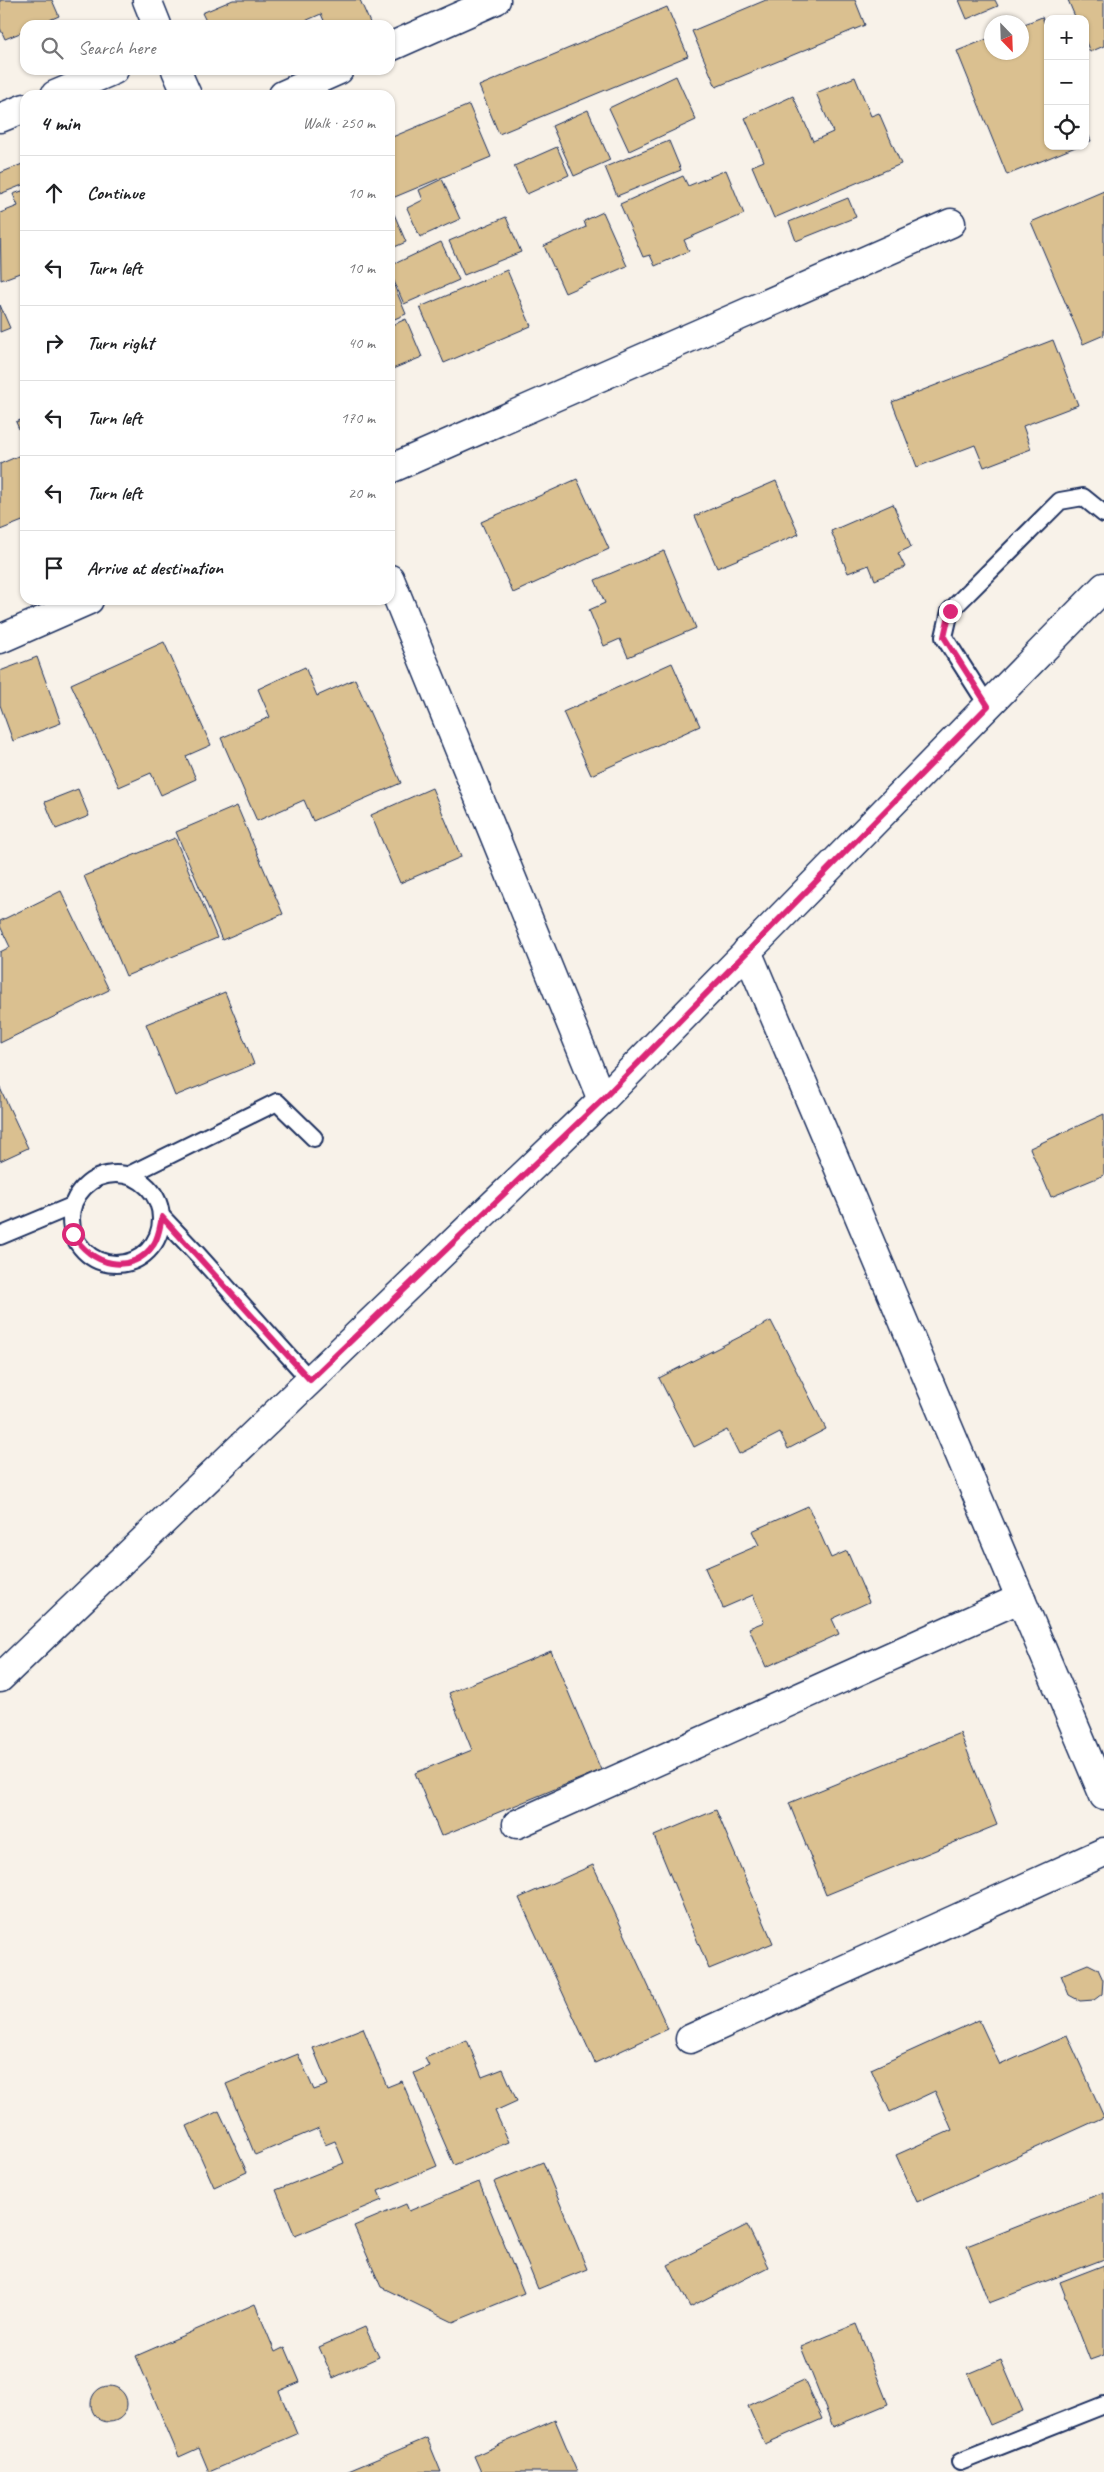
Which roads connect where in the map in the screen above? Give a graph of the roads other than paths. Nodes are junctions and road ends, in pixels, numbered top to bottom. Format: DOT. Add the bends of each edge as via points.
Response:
graph roads {
  1 [pos="147,0"];
  2 [pos="496,0"];
  3 [pos="455,8"];
  4 [pos="155,20"];
  5 [pos="395,44"];
  6 [pos="102,75"];
  7 [pos="178,75"];
  8 [pos="328,75"];
  9 [pos="67,90"];
  10 [pos="185,90"];
  11 [pos="294,90"];
  12 [pos="20,110"];
  13 [pos="0,118"];
  14 [pos="951,223"];
  15 [pos="395,467"];
  16 [pos="1104,514"];
  17 [pos="1104,587"];
  18 [pos="395,591"];
  19 [pos="78,605"];
  20 [pos="0,639"];
  21 [pos="988,706"];
  22 [pos="747,951"];
  23 [pos="602,1100"];
  24 [pos="314,1138"];
  25 [pos="129,1175"];
  26 [pos="72,1206"];
  27 [pos="162,1217"];
  28 [pos="0,1236"];
  29 [pos="310,1380"];
  30 [pos="1021,1598"];
  31 [pos="0,1678"];
  32 [pos="1104,1796"];
  33 [pos="517,1824"];
  34 [pos="1104,1852"];
  35 [pos="690,2039"];
  36 [pos="1104,2405"];
  37 [pos="960,2462"];
  1 -- 4 [label="street"];
  2 -- 3 [label="street"];
  3 -- 5 [label="street"];
  6 -- 9 [label="street"];
  7 -- 10 [label="street"];
  8 -- 11 [label="street"];
  12 -- 13 [label="street"];
  14 -- 15 [label="street"];
  16 -- 21 [label="lane" via="1083,497 1060,501 950,611 944,637"];
  17 -- 21 [label="street"];
  18 -- 23 [label="street"];
  19 -- 20 [label="street"];
  21 -- 22 [label="street"];
  22 -- 23 [label="street"];
  22 -- 30 [label="street"];
  23 -- 29 [label="street"];
  24 -- 25 [label="lane" via="277,1102"];
  25 -- 26 [label="lane" via="100,1176 78,1193"];
  25 -- 27 [label="lane" via="152,1191"];
  26 -- 27 [label="lane" via="70,1220 80,1246 90,1256 110,1263 131,1261 144,1254 154,1244"];
  26 -- 28 [label="lane"];
  27 -- 29 [label="lane"];
  29 -- 31 [label="street"];
  30 -- 32 [label="street"];
  30 -- 33 [label="street"];
  34 -- 35 [label="street"];
  36 -- 37 [label="lane"];
}
